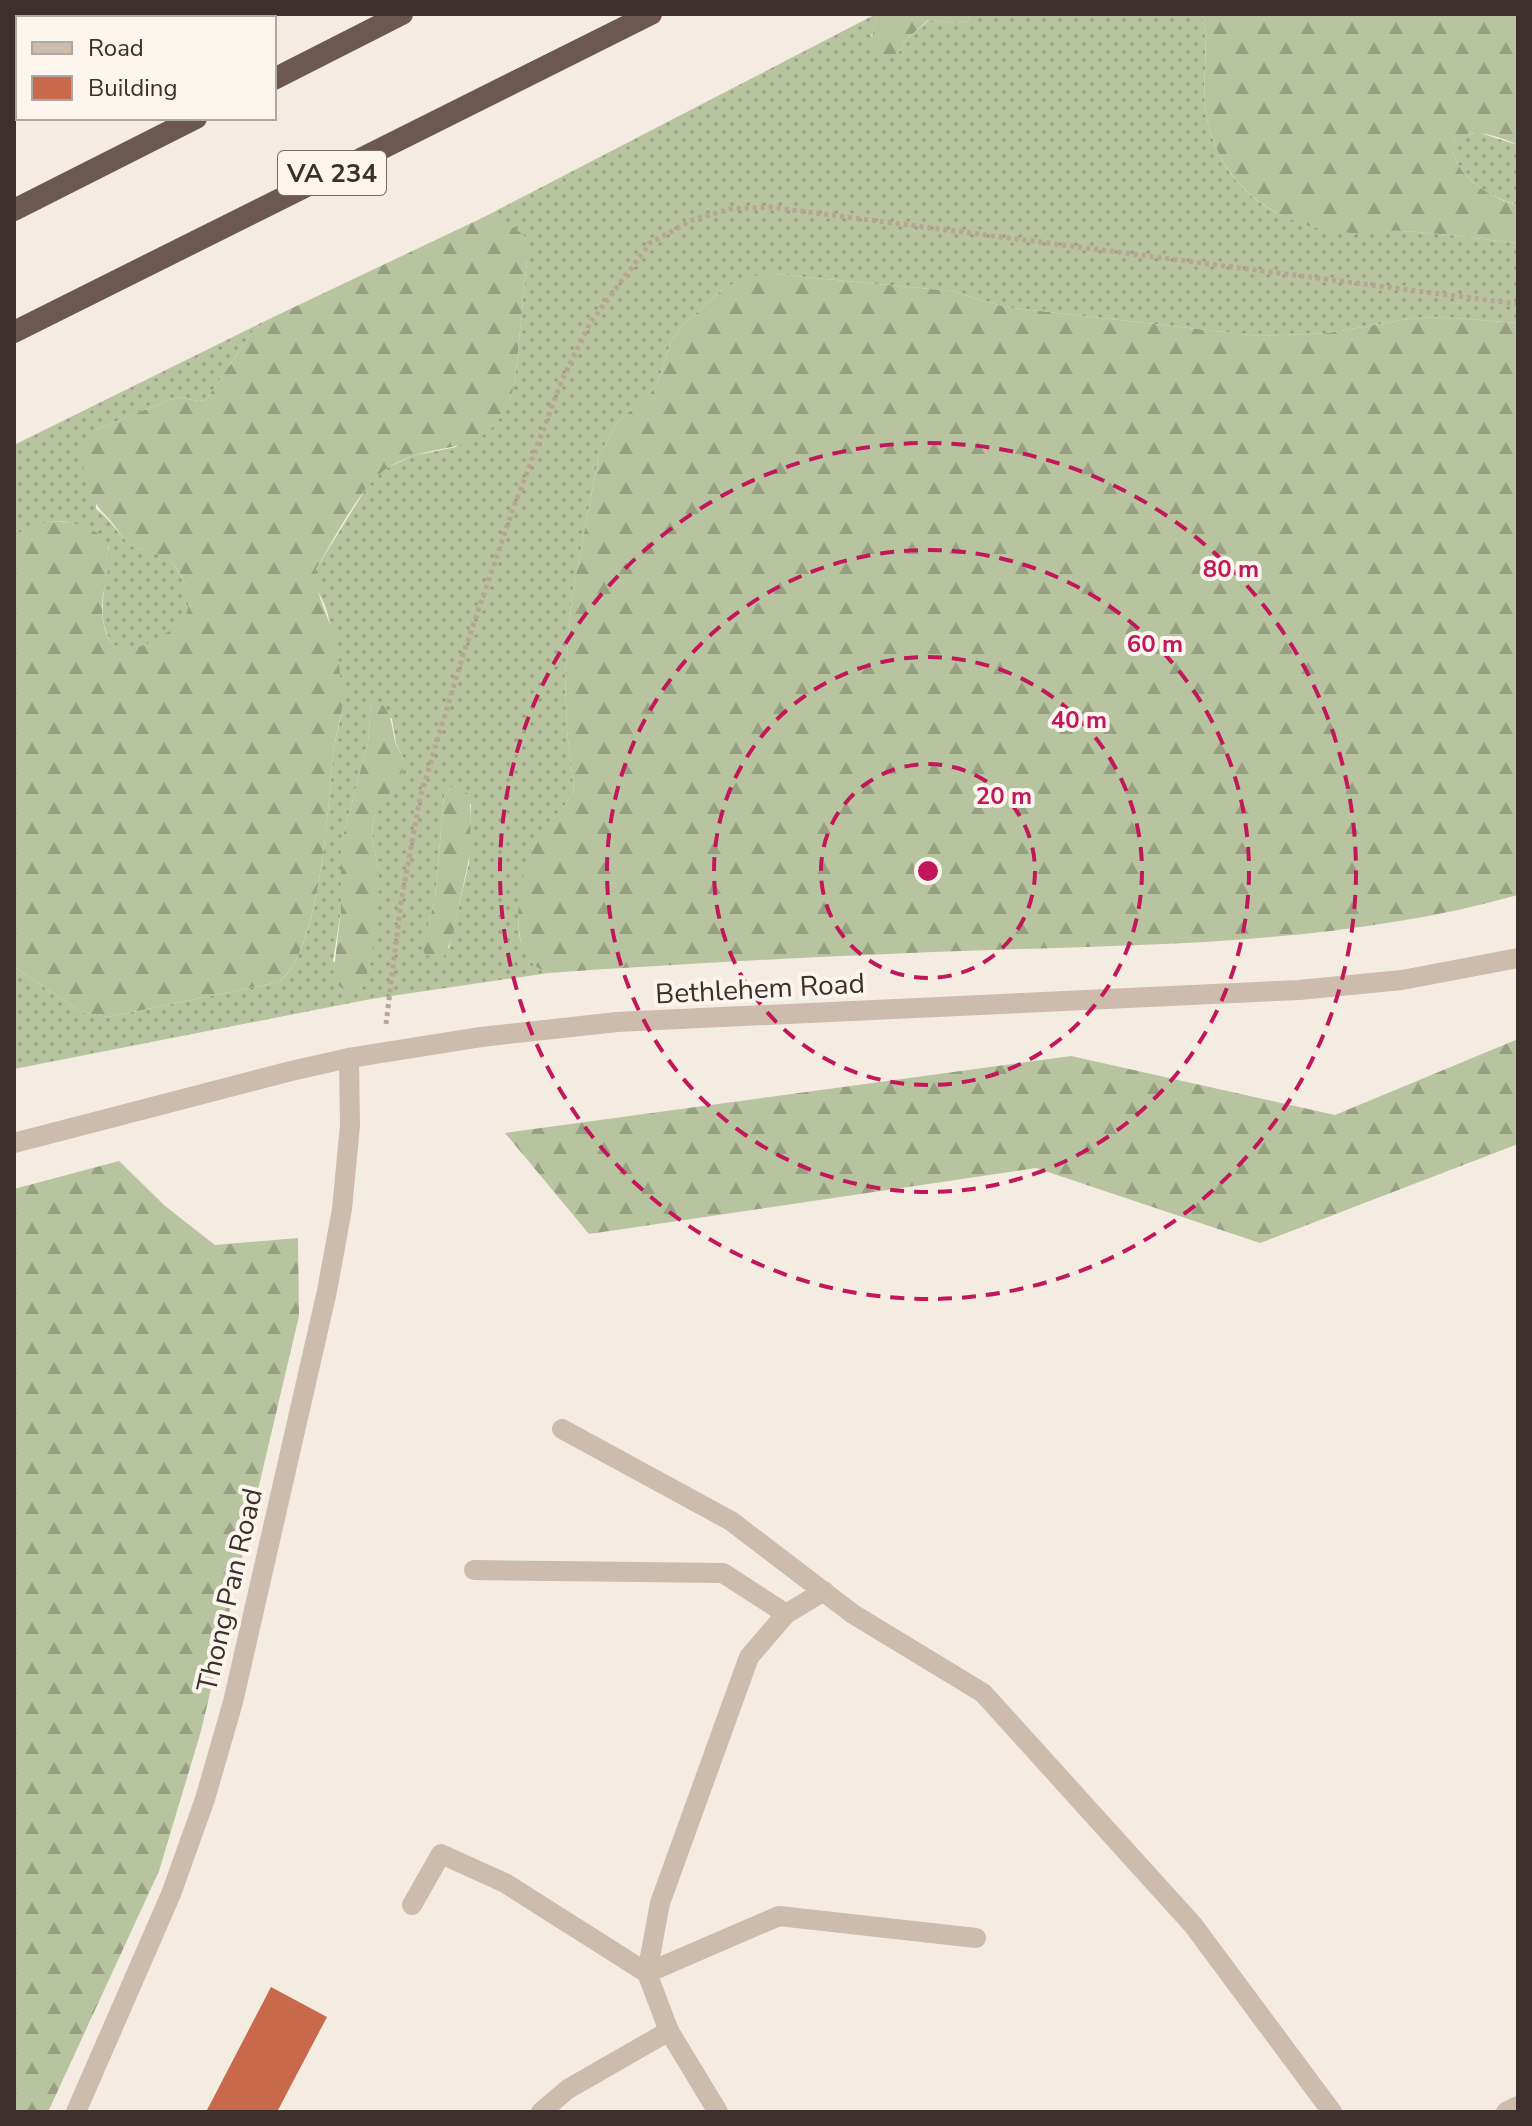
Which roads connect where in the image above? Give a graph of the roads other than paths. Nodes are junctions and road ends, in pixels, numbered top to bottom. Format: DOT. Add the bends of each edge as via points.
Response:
graph roads {
  1 [pos="402,14"];
  2 [pos="651,14"];
  3 [pos="276,78"];
  4 [pos="192,120"];
  5 [pos="14,210"];
  6 [pos="14,332"];
  7 [pos="1518,958"];
  8 [pos="349,1058"];
  9 [pos="14,1143"];
  10 [pos="562,1429"];
  11 [pos="474,1570"];
  12 [pos="824,1591"];
  13 [pos="786,1614"];
  14 [pos="412,1905"];
  15 [pos="976,1938"];
  16 [pos="647,1973"];
  17 [pos="669,2031"];
  18 [pos="1518,2106"];
  19 [pos="76,2112"];
  20 [pos="541,2112"];
  21 [pos="718,2112"];
  22 [pos="1332,2112"];
  23 [pos="1506,2112"];
  1 -- 3 [label="highway"];
  2 -- 6 [label="highway, VA 234"];
  4 -- 5 [label="highway"];
  7 -- 8 [label="street, Bethlehem Road" via="1402,980 1299,990 617,1022"];
  8 -- 9 [label="street, Bethlehem Road"];
  8 -- 19 [label="street, Thong Pan Road" via="350,1125 342,1209 233,1702 171,1894"];
  10 -- 12 [label="street" via="731,1521"];
  11 -- 13 [label="street" via="723,1573"];
  12 -- 13 [label="street"];
  12 -- 22 [label="street" via="983,1693 1193,1925"];
  13 -- 16 [label="street" via="749,1657 660,1903"];
  14 -- 16 [label="street" via="441,1854 505,1883"];
  15 -- 16 [label="street" via="779,1916"];
  16 -- 17 [label="street"];
  17 -- 20 [label="street" via="568,2089"];
  17 -- 21 [label="street"];
  18 -- 23 [label="street"];
}
